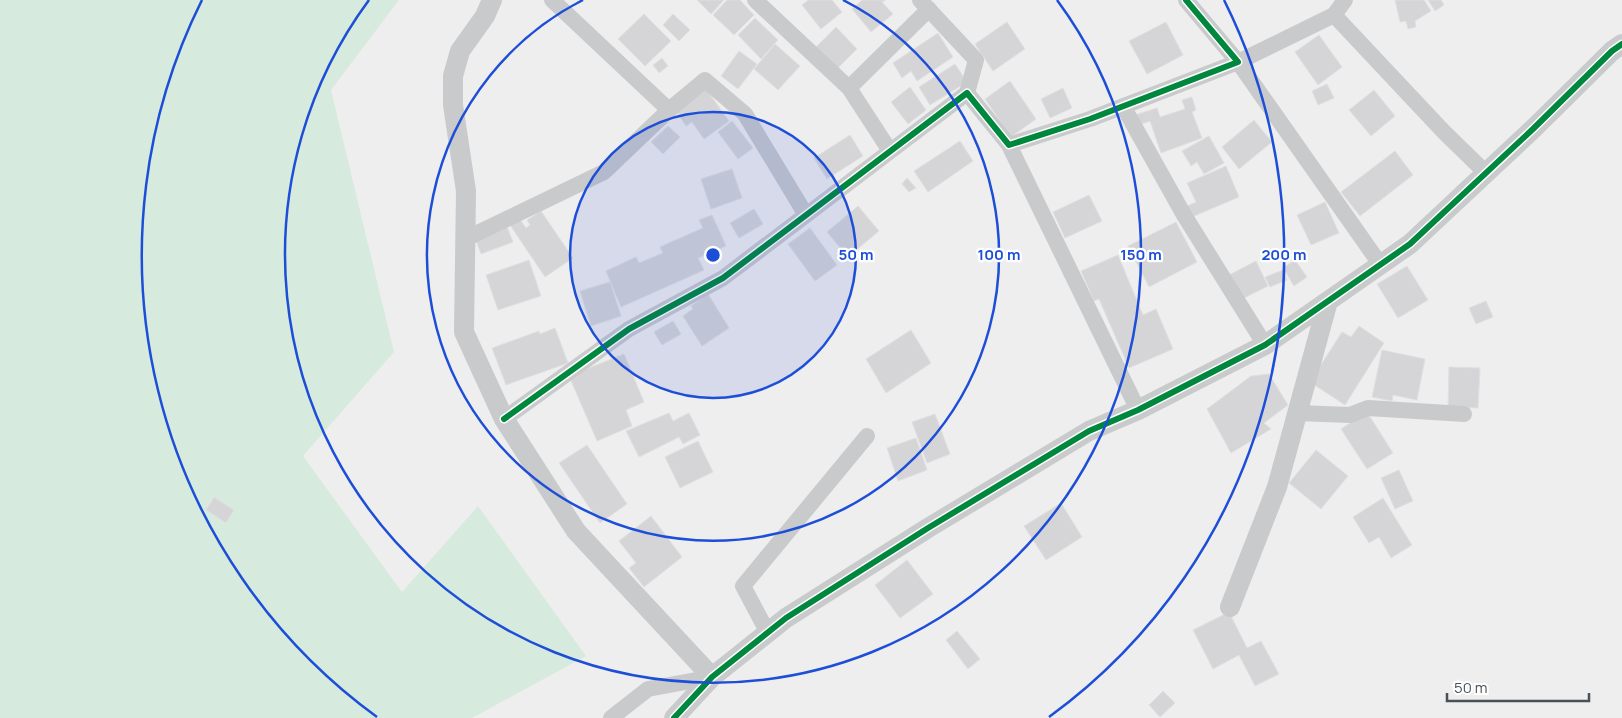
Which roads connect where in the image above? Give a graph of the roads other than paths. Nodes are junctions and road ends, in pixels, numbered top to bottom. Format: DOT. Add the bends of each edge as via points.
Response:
graph roads {
  1 [pos="492,0"];
  2 [pos="552,0"];
  3 [pos="755,0"];
  4 [pos="1186,0"];
  5 [pos="1345,0"];
  6 [pos="925,4"];
  7 [pos="1334,15"];
  8 [pos="1622,44"];
  9 [pos="1238,62"];
  10 [pos="849,88"];
  11 [pos="966,93"];
  12 [pos="1123,106"];
  13 [pos="669,110"];
  14 [pos="1009,145"];
  15 [pos="890,151"];
  16 [pos="1486,173"];
  17 [pos="806,215"];
  18 [pos="465,239"];
  19 [pos="1380,264"];
  20 [pos="1328,301"];
  21 [pos="1265,345"];
  22 [pos="1138,410"];
  23 [pos="1297,413"];
  24 [pos="1464,414"];
  25 [pos="504,420"];
  26 [pos="867,436"];
  27 [pos="1230,607"];
  28 [pos="768,632"];
  29 [pos="712,677"];
  30 [pos="611,718"];
  31 [pos="674,718"];
  1 -- 18 [label="street" via="460,52 454,76 453,105 466,191"];
  2 -- 13 [label="street"];
  3 -- 10 [label="street"];
  4 -- 9 [label="street"];
  5 -- 7 [label="street"];
  6 -- 10 [label="street"];
  6 -- 11 [label="street" via="976,60"];
  7 -- 9 [label="street"];
  7 -- 16 [label="street"];
  8 -- 16 [label="street" via="1612,50"];
  9 -- 12 [label="street"];
  9 -- 19 [label="street"];
  10 -- 15 [label="street"];
  11 -- 14 [label="street"];
  11 -- 15 [label="street"];
  12 -- 14 [label="street"];
  12 -- 21 [label="street" via="1184,215"];
  13 -- 17 [label="street" via="705,80 745,114"];
  13 -- 18 [label="street" via="604,172"];
  14 -- 22 [label="street"];
  15 -- 17 [label="street"];
  16 -- 19 [label="street" via="1410,244"];
  17 -- 25 [label="street" via="723,278 629,329"];
  18 -- 25 [label="street" via="464,332"];
  19 -- 20 [label="street"];
  20 -- 21 [label="street"];
  20 -- 23 [label="street"];
  21 -- 22 [label="street"];
  22 -- 28 [label="street" via="1089,431 928,528"];
  23 -- 24 [label="street" via="1350,415 1368,408"];
  23 -- 27 [label="street" via="1277,487"];
  25 -- 29 [label="street" via="576,531"];
  26 -- 28 [label="street" via="743,586"];
  28 -- 29 [label="street"];
  29 -- 30 [label="street" via="648,688"];
  29 -- 31 [label="street"];
}
